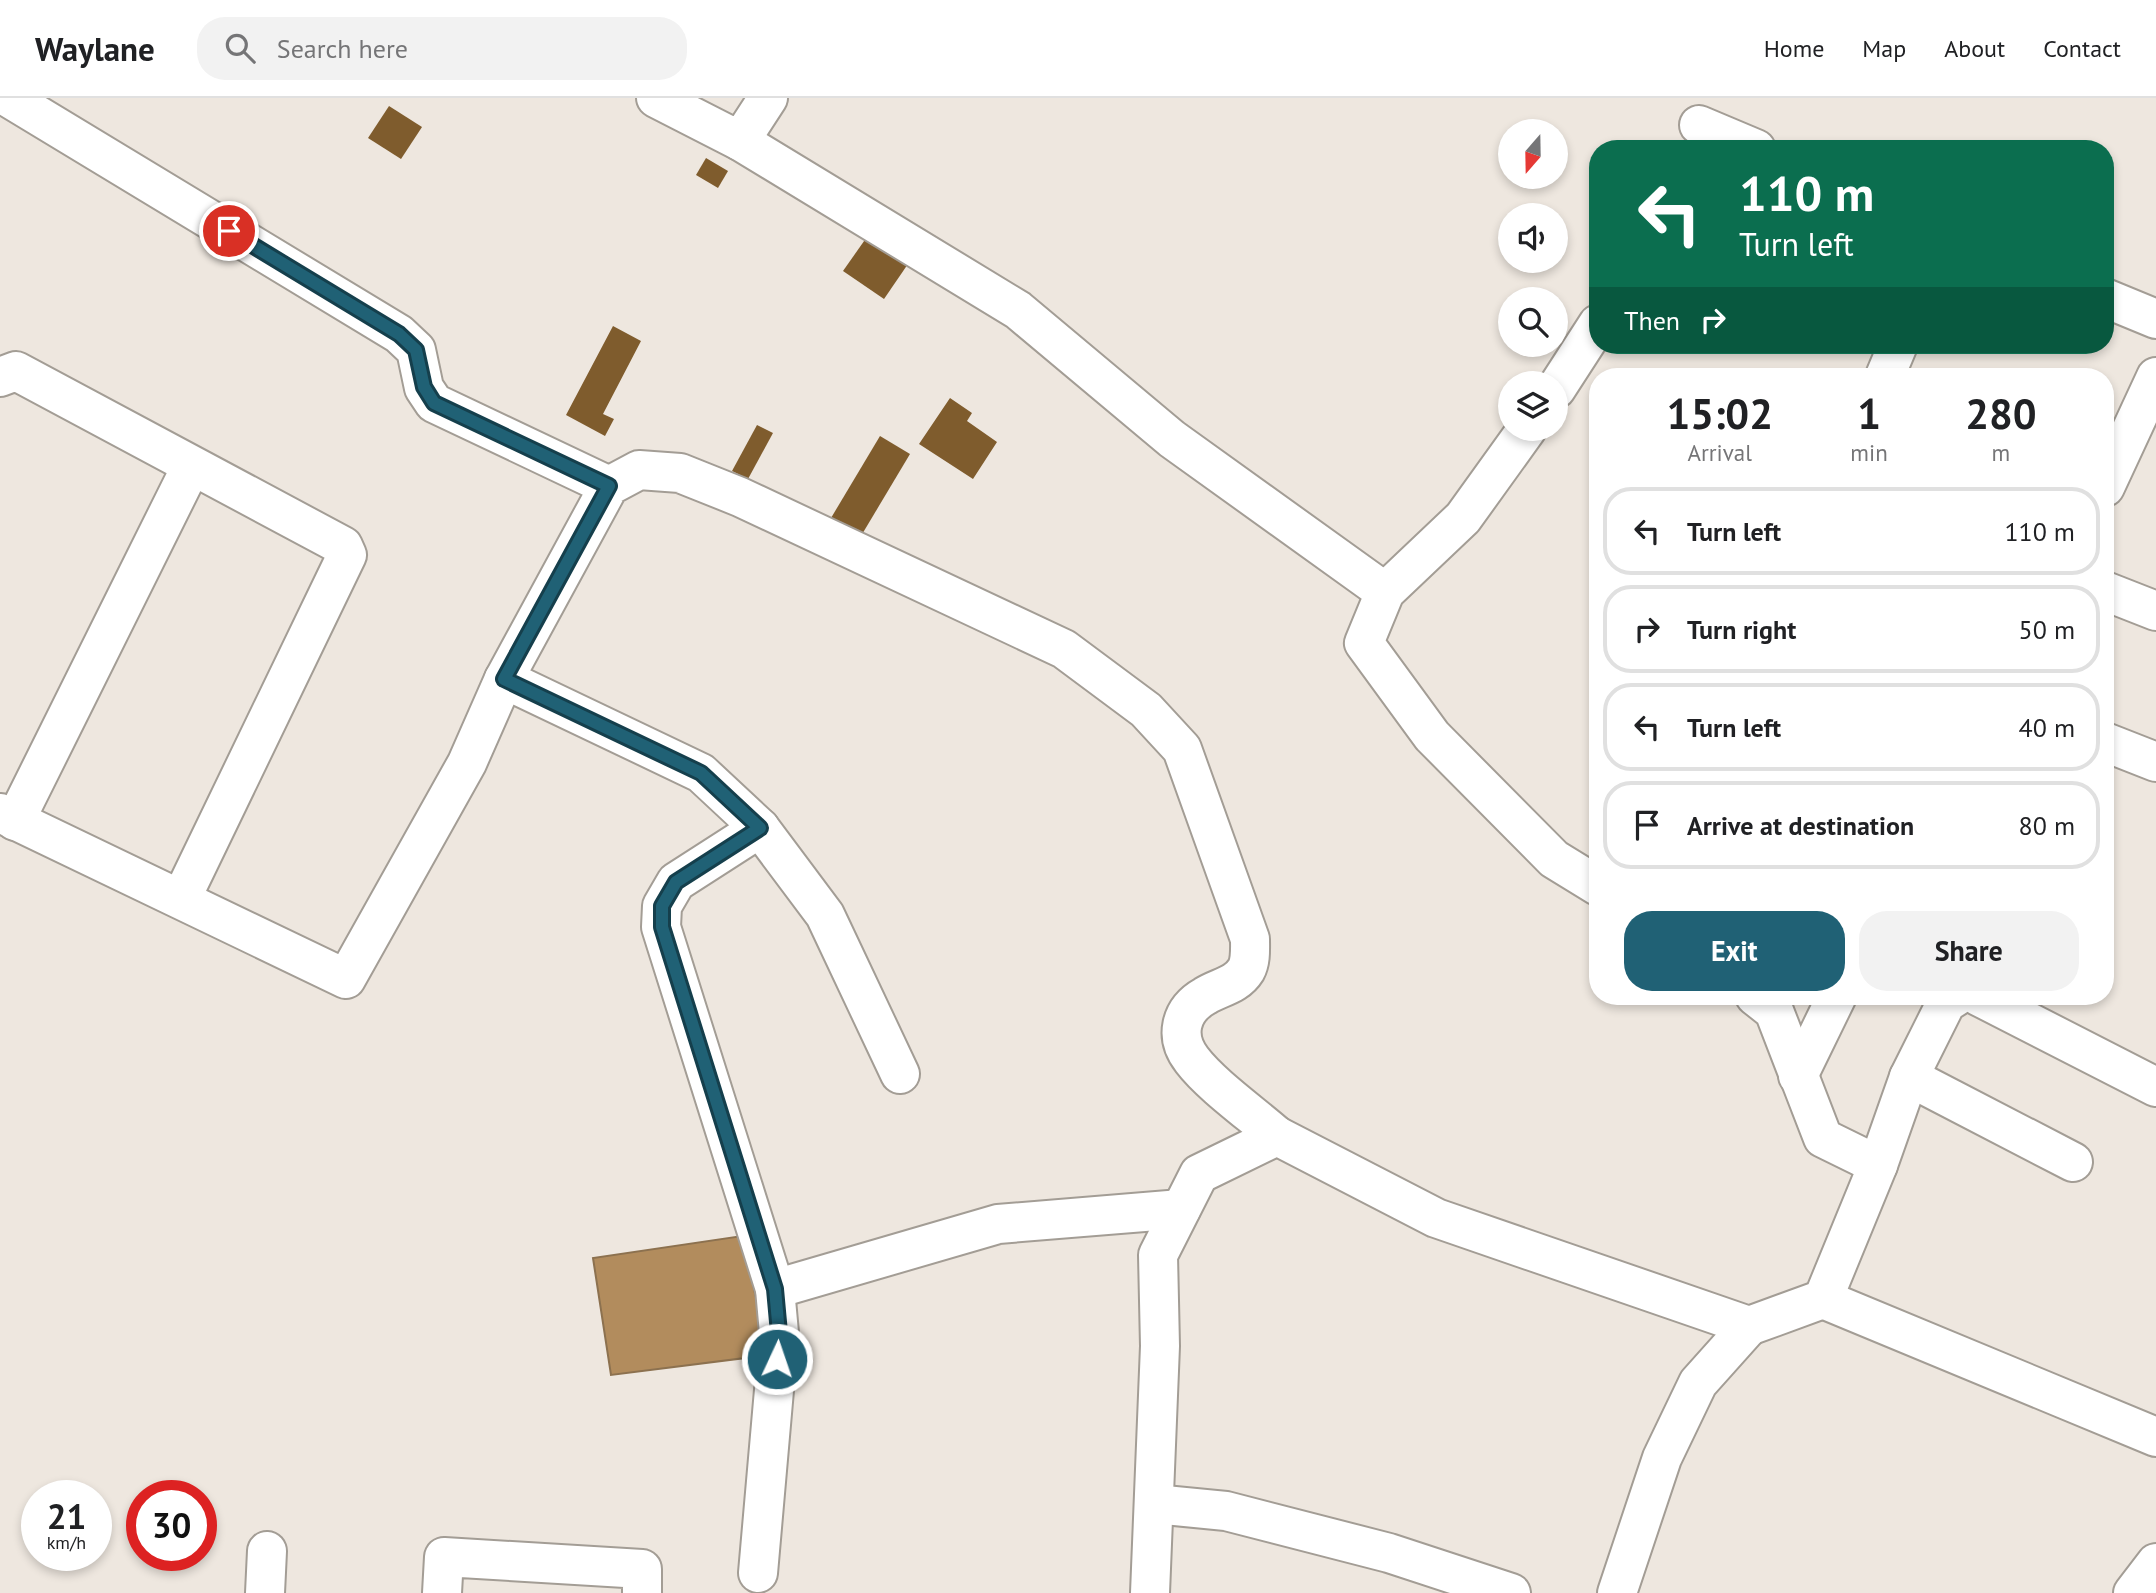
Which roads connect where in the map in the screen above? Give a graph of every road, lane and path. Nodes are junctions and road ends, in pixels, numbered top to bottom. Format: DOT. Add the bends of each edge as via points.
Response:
graph roads {
  1 [pos="9,98"];
  2 [pos="656,98"];
  3 [pos="768,98"];
  4 [pos="1699,124"];
  5 [pos="1735,140"];
  6 [pos="740,141"];
  7 [pos="2114,302"];
  8 [pos="2156,319"];
  9 [pos="1589,338"];
  10 [pos="1568,371"];
  11 [pos="0,377"];
  12 [pos="2156,377"];
  13 [pos="2147,420"];
  14 [pos="1519,441"];
  15 [pos="191,467"];
  16 [pos="2114,473"];
  17 [pos="609,486"];
  18 [pos="1385,592"];
  19 [pos="2114,595"];
  20 [pos="2156,611"];
  21 [pos="504,679"];
  22 [pos="2114,746"];
  23 [pos="2156,762"];
  24 [pos="8,817"];
  25 [pos="760,828"];
  26 [pos="1589,880"];
  27 [pos="181,899"];
  28 [pos="1766,1005"];
  29 [pos="1833,1005"];
  30 [pos="1946,1005"];
  31 [pos="1996,1005"];
  32 [pos="900,1074"];
  33 [pos="1798,1076"];
  34 [pos="1909,1077"];
  35 [pos="2156,1087"];
  36 [pos="1277,1136"];
  37 [pos="2073,1162"];
  38 [pos="1878,1165"];
  39 [pos="1181,1209"];
  40 [pos="775,1289"];
  41 [pos="1824,1298"];
  42 [pos="1749,1326"];
  43 [pos="2156,1437"];
  44 [pos="1154,1504"];
  45 [pos="267,1550"];
  46 [pos="2156,1563"];
  47 [pos="758,1573"];
  48 [pos="1498,1591"];
  49 [pos="265,1593"];
  50 [pos="442,1593"];
  51 [pos="642,1593"];
  52 [pos="1150,1593"];
  53 [pos="1617,1593"];
  54 [pos="2133,1593"];
  1 -- 17 [label="street" via="399,334 416,350 424,387 434,403"];
  2 -- 6 [label="street"];
  3 -- 6 [label="street"];
  4 -- 5 [label="street"];
  6 -- 18 [label="street" via="1018,310 1172,439"];
  7 -- 8 [label="street"];
  9 -- 10 [label="street"];
  11 -- 15 [label="street" via="16,372"];
  12 -- 13 [label="street"];
  13 -- 16 [label="street"];
  14 -- 18 [label="street" via="1464,518"];
  15 -- 24 [label="street"];
  15 -- 27 [label="street" via="342,546 347,555"];
  17 -- 21 [label="street"];
  17 -- 36 [label="street" via="639,470 680,473 740,497 1063,649 1146,710 1182,749 1250,939 1250,957 1235,982 1203,996 1186,1013 1182,1044 1193,1062"];
  18 -- 26 [label="street" via="1364,643 1432,736 1554,859"];
  19 -- 20 [label="street"];
  21 -- 25 [label="street" via="701,773"];
  21 -- 27 [label="street" via="467,763 346,979"];
  22 -- 23 [label="street"];
  24 -- 27 [label="street"];
  25 -- 32 [label="street" via="825,915"];
  25 -- 40 [label="street" via="676,882 662,906 662,927"];
  28 -- 33 [label="street" via="1774,1011"];
  29 -- 33 [label="street"];
  30 -- 34 [label="street"];
  31 -- 35 [label="street"];
  33 -- 38 [label="street" via="1823,1138"];
  34 -- 37 [label="street"];
  34 -- 38 [label="street"];
  36 -- 39 [label="street" via="1199,1174"];
  36 -- 42 [label="street" via="1436,1218"];
  38 -- 41 [label="street"];
  39 -- 40 [label="street" via="998,1224"];
  39 -- 44 [label="street" via="1158,1255"];
  40 -- 47 [label="street" via="779,1333"];
  41 -- 42 [label="street"];
  41 -- 43 [label="street"];
  42 -- 53 [label="street" via="1698,1383 1662,1458"];
  44 -- 48 [label="street" via="1226,1511 1389,1553"];
  44 -- 52 [label="street"];
  45 -- 49 [label="street"];
  46 -- 54 [label="street"];
  50 -- 51 [label="street" via="444,1557 642,1569"];
}
